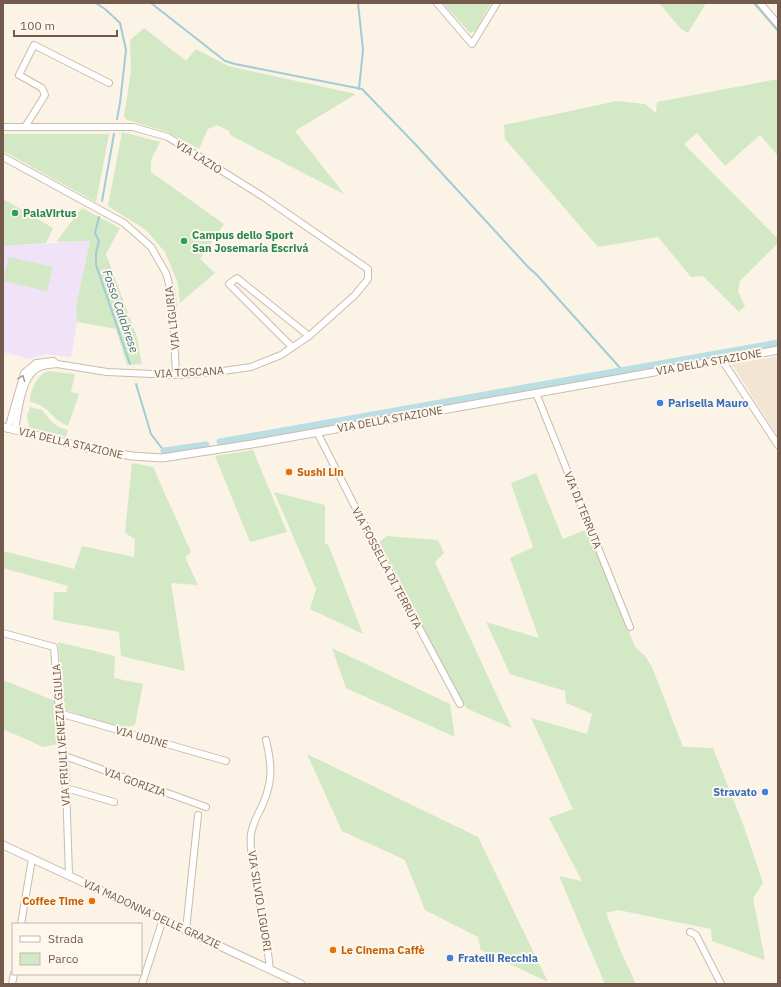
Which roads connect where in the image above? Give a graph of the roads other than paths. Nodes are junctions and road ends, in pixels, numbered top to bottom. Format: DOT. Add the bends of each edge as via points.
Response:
graph roads {
  1 [pos="437,3"];
  2 [pos="497,3"];
  3 [pos="760,3"];
  4 [pos="778,24"];
  5 [pos="109,83"];
  6 [pos="3,127"];
  7 [pos="25,127"];
  8 [pos="3,157"];
  9 [pos="368,269"];
  10 [pos="309,336"];
  11 [pos="292,347"];
  12 [pos="778,350"];
  13 [pos="722,360"];
  14 [pos="176,375"];
  15 [pos="536,393"];
  16 [pos="9,429"];
  17 [pos="317,432"];
  18 [pos="778,445"];
  19 [pos="630,627"];
  20 [pos="3,633"];
  21 [pos="460,704"];
  22 [pos="59,713"];
  23 [pos="266,740"];
  24 [pos="65,756"];
  25 [pos="226,761"];
  26 [pos="66,788"];
  27 [pos="114,802"];
  28 [pos="206,807"];
  29 [pos="198,815"];
  30 [pos="3,845"];
  31 [pos="32,859"];
  32 [pos="69,875"];
  33 [pos="163,920"];
  34 [pos="21,923"];
  35 [pos="186,930"];
  36 [pos="690,932"];
  37 [pos="270,970"];
  38 [pos="142,984"];
  39 [pos="301,984"];
  40 [pos="721,984"];
  1 -- 2 [label="street" via="472,44"];
  3 -- 4 [label="street"];
  5 -- 7 [label="street" via="34,44 19,75 42,88 45,95"];
  6 -- 7 [label="street, VIA LAZIO"];
  7 -- 9 [label="street, VIA LAZIO" via="133,127 168,137 262,196"];
  8 -- 14 [label="street, VIA LIGURIA" via="124,223 151,247 166,273 172,295"];
  9 -- 10 [label="street, VIA TOSCANA" via="368,279 355,295"];
  10 -- 11 [label="street, VIA TOSCANA"];
  10 -- 11 [label="street" via="237,278 229,284"];
  11 -- 14 [label="street, VIA TOSCANA" via="251,367"];
  12 -- 13 [label="street, VIA DELLA STAZIONE"];
  13 -- 15 [label="street, VIA DELLA STAZIONE"];
  13 -- 18 [label="street"];
  14 -- 16 [label="street, VIA TOSCANA" via="107,372 52,361 36,363 24,373"];
  15 -- 17 [label="street, VIA DELLA STAZIONE"];
  15 -- 19 [label="street, VIA DI TERRUTA"];
  16 -- 17 [label="street, VIA DELLA STAZIONE" via="124,455 162,458"];
  17 -- 21 [label="street, VIA FOSSELLA DI TERRUTA"];
  20 -- 22 [label="street, VIA FRIULI VENEZIA GIULIA" via="54,647"];
  22 -- 24 [label="street, VIA FRIULI VENEZIA GIULIA"];
  22 -- 25 [label="street, VIA UDINE"];
  23 -- 37 [label="street, VIA SILVIO LIGUORI" via="271,760 269,789 255,818 251,848"];
  24 -- 26 [label="street, VIA FRIULI VENEZIA GIULIA"];
  24 -- 28 [label="street, VIA GORIZIA"];
  26 -- 27 [label="street"];
  26 -- 32 [label="street, VIA FRIULI VENEZIA GIULIA"];
  29 -- 35 [label="street"];
  30 -- 31 [label="street, VIA MADONNA DELLE GRAZIE"];
  31 -- 32 [label="street, VIA MADONNA DELLE GRAZIE"];
  31 -- 34 [label="street"];
  32 -- 33 [label="street, VIA MADONNA DELLE GRAZIE"];
  33 -- 35 [label="street, VIA MADONNA DELLE GRAZIE"];
  33 -- 38 [label="street"];
  35 -- 37 [label="street, VIA MADONNA DELLE GRAZIE"];
  36 -- 40 [label="street" via="696,935"];
  37 -- 39 [label="street, VIA MADONNA DELLE GRAZIE"];
}
